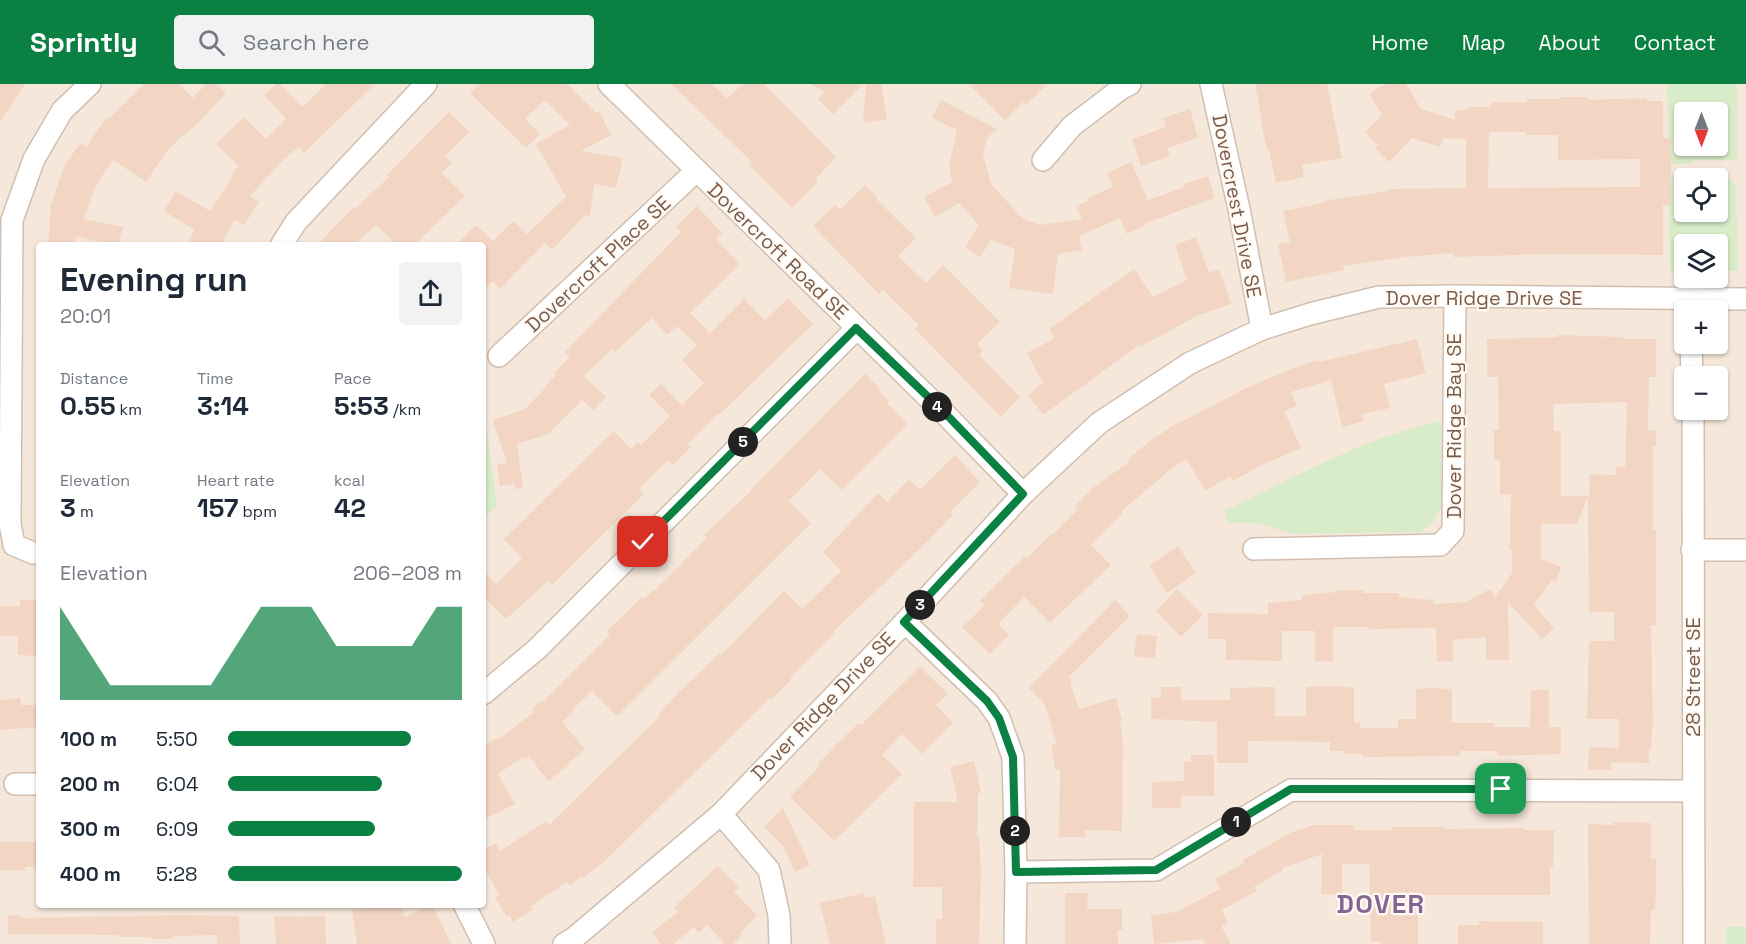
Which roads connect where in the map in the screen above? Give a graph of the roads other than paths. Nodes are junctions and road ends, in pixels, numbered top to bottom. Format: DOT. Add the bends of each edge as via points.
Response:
graph roads {
  1 [pos="90,84"];
  2 [pos="426,84"];
  3 [pos="609,84"];
  4 [pos="1130,84"];
  5 [pos="1211,84"];
  6 [pos="1043,160"];
  7 [pos="696,171"];
  8 [pos="283,242"];
  9 [pos="1455,296"];
  10 [pos="1746,299"];
  11 [pos="1728,301"];
  12 [pos="1674,303"];
  13 [pos="856,328"];
  14 [pos="1262,329"];
  15 [pos="500,356"];
  16 [pos="1693,420"];
  17 [pos="1023,494"];
  18 [pos="1254,549"];
  19 [pos="1692,550"];
  20 [pos="1746,550"];
  21 [pos="36,553"];
  22 [pos="904,622"];
  23 [pos="486,692"];
  24 [pos="15,784"];
  25 [pos="36,784"];
  26 [pos="1693,791"];
  27 [pos="721,814"];
  28 [pos="1016,872"];
  29 [pos="466,908"];
  30 [pos="484,944"];
  31 [pos="564,944"];
  32 [pos="780,944"];
  33 [pos="1015,944"];
  34 [pos="1694,944"];
  1 -- 21 [label="street" via="62,111 34,159 12,220 10,524 14,545"];
  2 -- 8 [label="street" via="296,222"];
  3 -- 7 [label="street, Dovercroft Road SE"];
  4 -- 6 [label="street" via="1072,126"];
  5 -- 14 [label="street, Dovercrest Drive SE"];
  7 -- 13 [label="street, Dovercroft Road SE"];
  7 -- 15 [label="street, Dovercroft Place SE"];
  9 -- 12 [label="street, Dover Ridge Drive SE"];
  9 -- 14 [label="street, Dover Ridge Drive SE" via="1379,297"];
  9 -- 18 [label="street, Dover Ridge Bay SE" via="1453,531 1440,545"];
  10 -- 11 [label="street, Dover Ridge Drive SE"];
  13 -- 17 [label="street, Dovercroft Road SE"];
  13 -- 23 [label="street" via="537,650"];
  14 -- 17 [label="street, Dover Ridge Drive SE" via="1190,363 1100,423"];
  16 -- 19 [label="street, 28 Street SE"];
  17 -- 22 [label="street, Dover Ridge Drive SE"];
  19 -- 20 [label="street"];
  19 -- 26 [label="street, 28 Street SE"];
  22 -- 27 [label="street, Dover Ridge Drive SE"];
  22 -- 28 [label="street" via="987,701 999,718 1013,757"];
  24 -- 25 [label="street"];
  26 -- 28 [label="street" via="1291,789 1156,870"];
  26 -- 34 [label="street, 28 Street SE"];
  27 -- 31 [label="street, Dover Ridge Drive SE"];
  27 -- 32 [label="street" via="769,870 779,915"];
  28 -- 33 [label="street"];
  29 -- 30 [label="street"];
}
